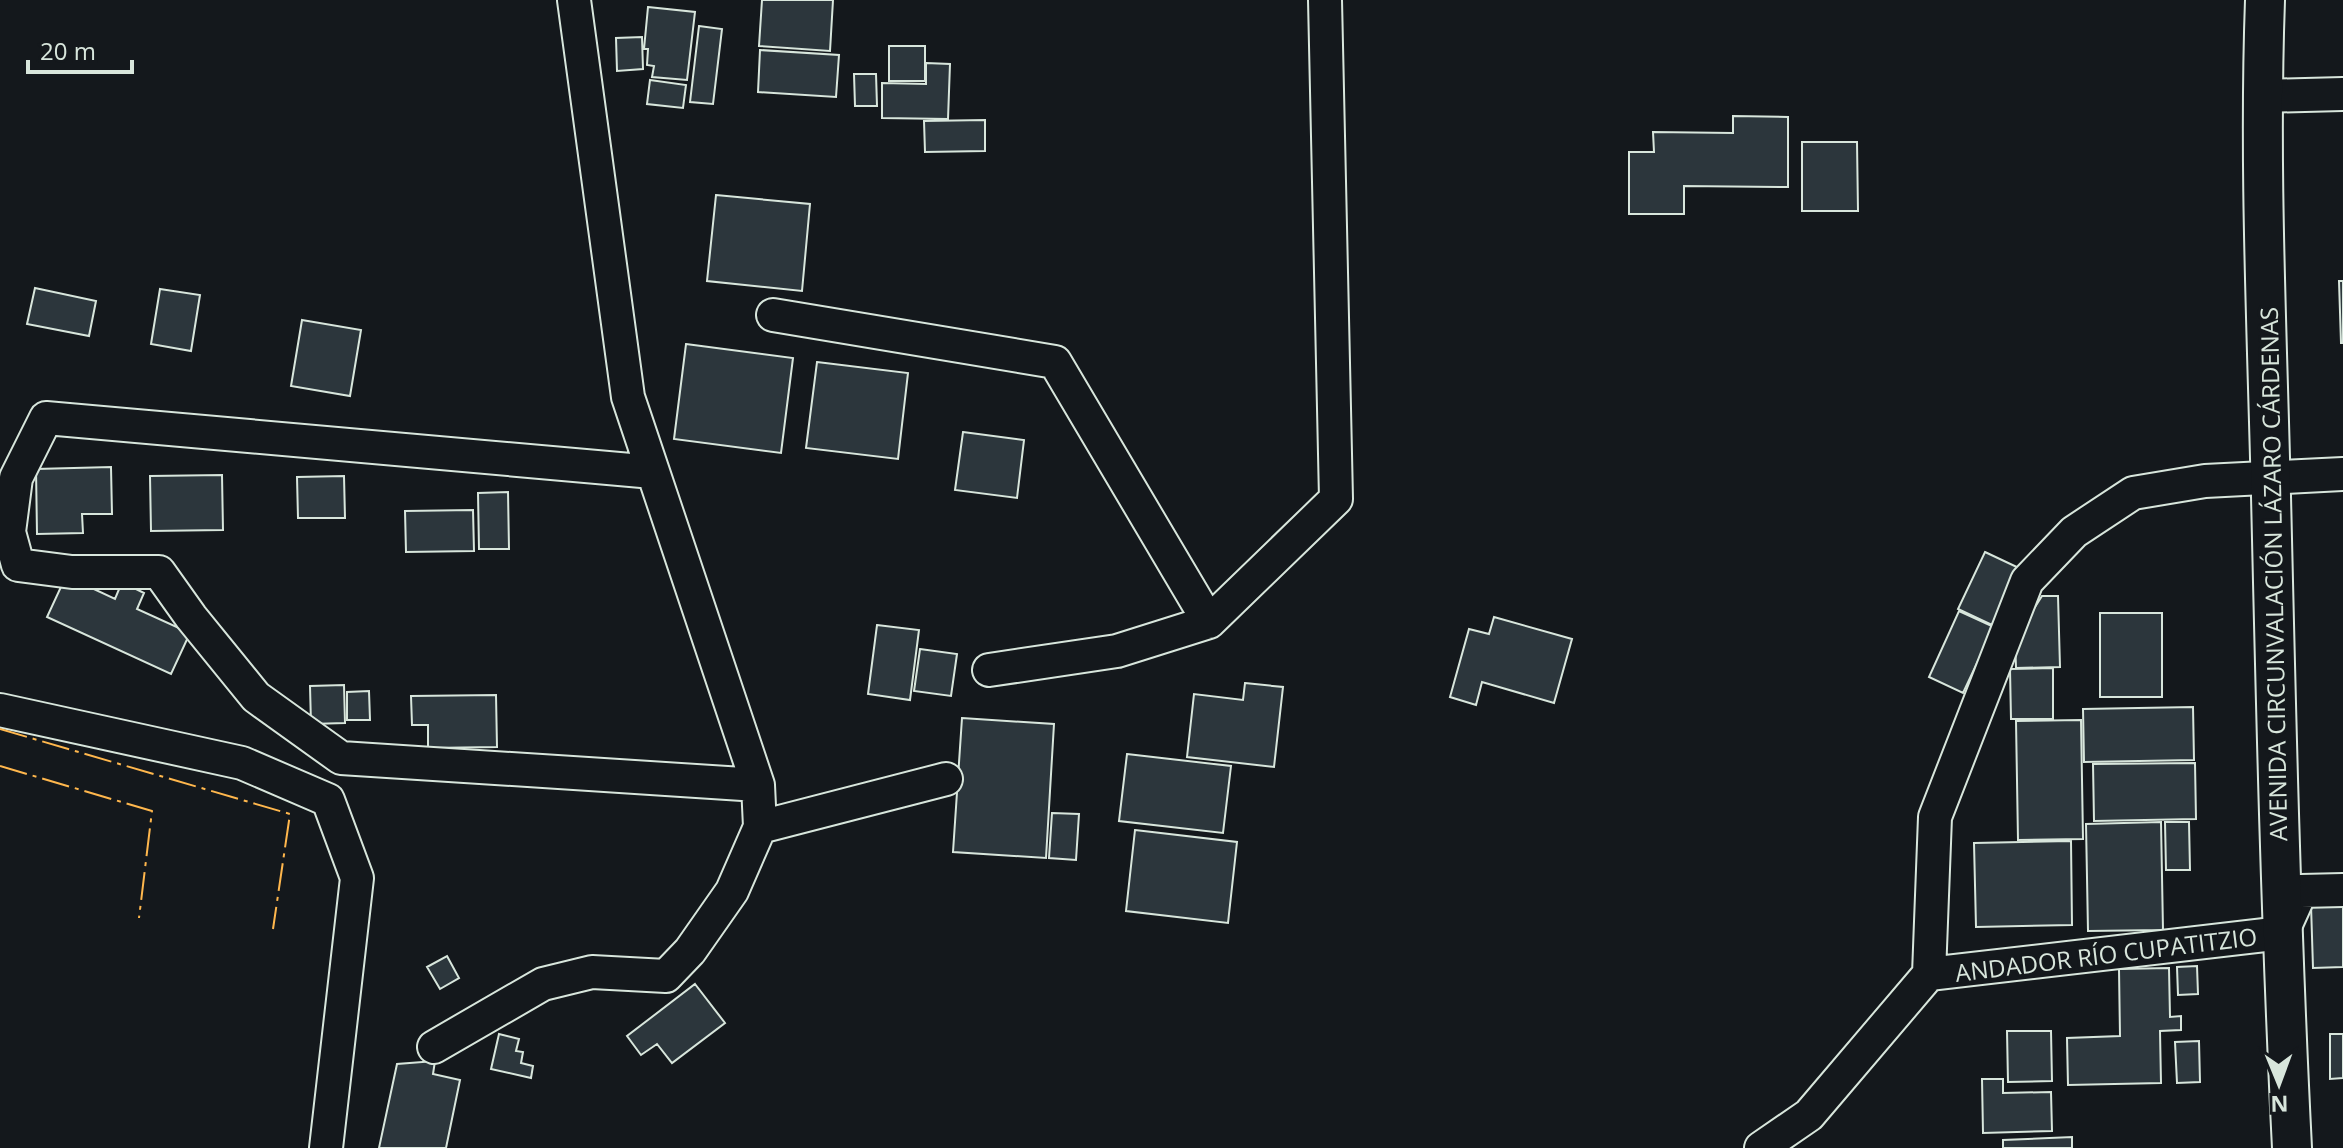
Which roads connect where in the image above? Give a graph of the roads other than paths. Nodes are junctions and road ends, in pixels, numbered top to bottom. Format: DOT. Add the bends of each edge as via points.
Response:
graph roads {
  1 [pos="574,0"];
  2 [pos="1325,0"];
  3 [pos="2265,0"];
  4 [pos="2343,94"];
  5 [pos="2262,96"];
  6 [pos="773,315"];
  7 [pos="653,472"];
  8 [pos="2343,474"];
  9 [pos="2270,477"];
  10 [pos="1209,622"];
  11 [pos="989,670"];
  12 [pos="0,710"];
  13 [pos="946,779"];
  14 [pos="758,785"];
  15 [pos="760,827"];
  16 [pos="2343,890"];
  17 [pos="2282,933"];
  18 [pos="1929,974"];
  19 [pos="434,1047"];
  20 [pos="326,1148"];
  21 [pos="1761,1148"];
  22 [pos="2292,1148"];
  1 -- 7 [label="street" via="628,397"];
  2 -- 10 [label="street" via="1336,499"];
  3 -- 5 [label="street, AVENIDA CIRCUNVALACIÓN LÁZARO CÁRDENAS"];
  4 -- 5 [label="street"];
  5 -- 9 [label="street, AVENIDA CIRCUNVALACIÓN LÁZARO CÁRDENAS"];
  6 -- 10 [label="street" via="1055,362"];
  7 -- 14 [label="street"];
  7 -- 14 [label="street" via="46,418 16,478 9,532 18,565 72,572 159,572 256,697 341,758"];
  8 -- 9 [label="street"];
  9 -- 17 [label="street, AVENIDA CIRCUNVALACIÓN LÁZARO CÁRDENAS"];
  9 -- 18 [label="street" via="2133,493 2074,532 2027,581 1935,817"];
  10 -- 11 [label="street" via="1117,651"];
  12 -- 20 [label="street" via="242,763 328,800 357,878"];
  13 -- 15 [label="street"];
  14 -- 15 [label="street"];
  15 -- 19 [label="street" via="732,891 666,976 592,972 543,984"];
  16 -- 17 [label="street" via="2301,891"];
  17 -- 18 [label="street, ANDADOR RÍO CUPATITZIO"];
  17 -- 22 [label="street, AVENIDA CIRCUNVALACIÓN LÁZARO CÁRDENAS"];
  18 -- 21 [label="street" via="1809,1115"];
}
